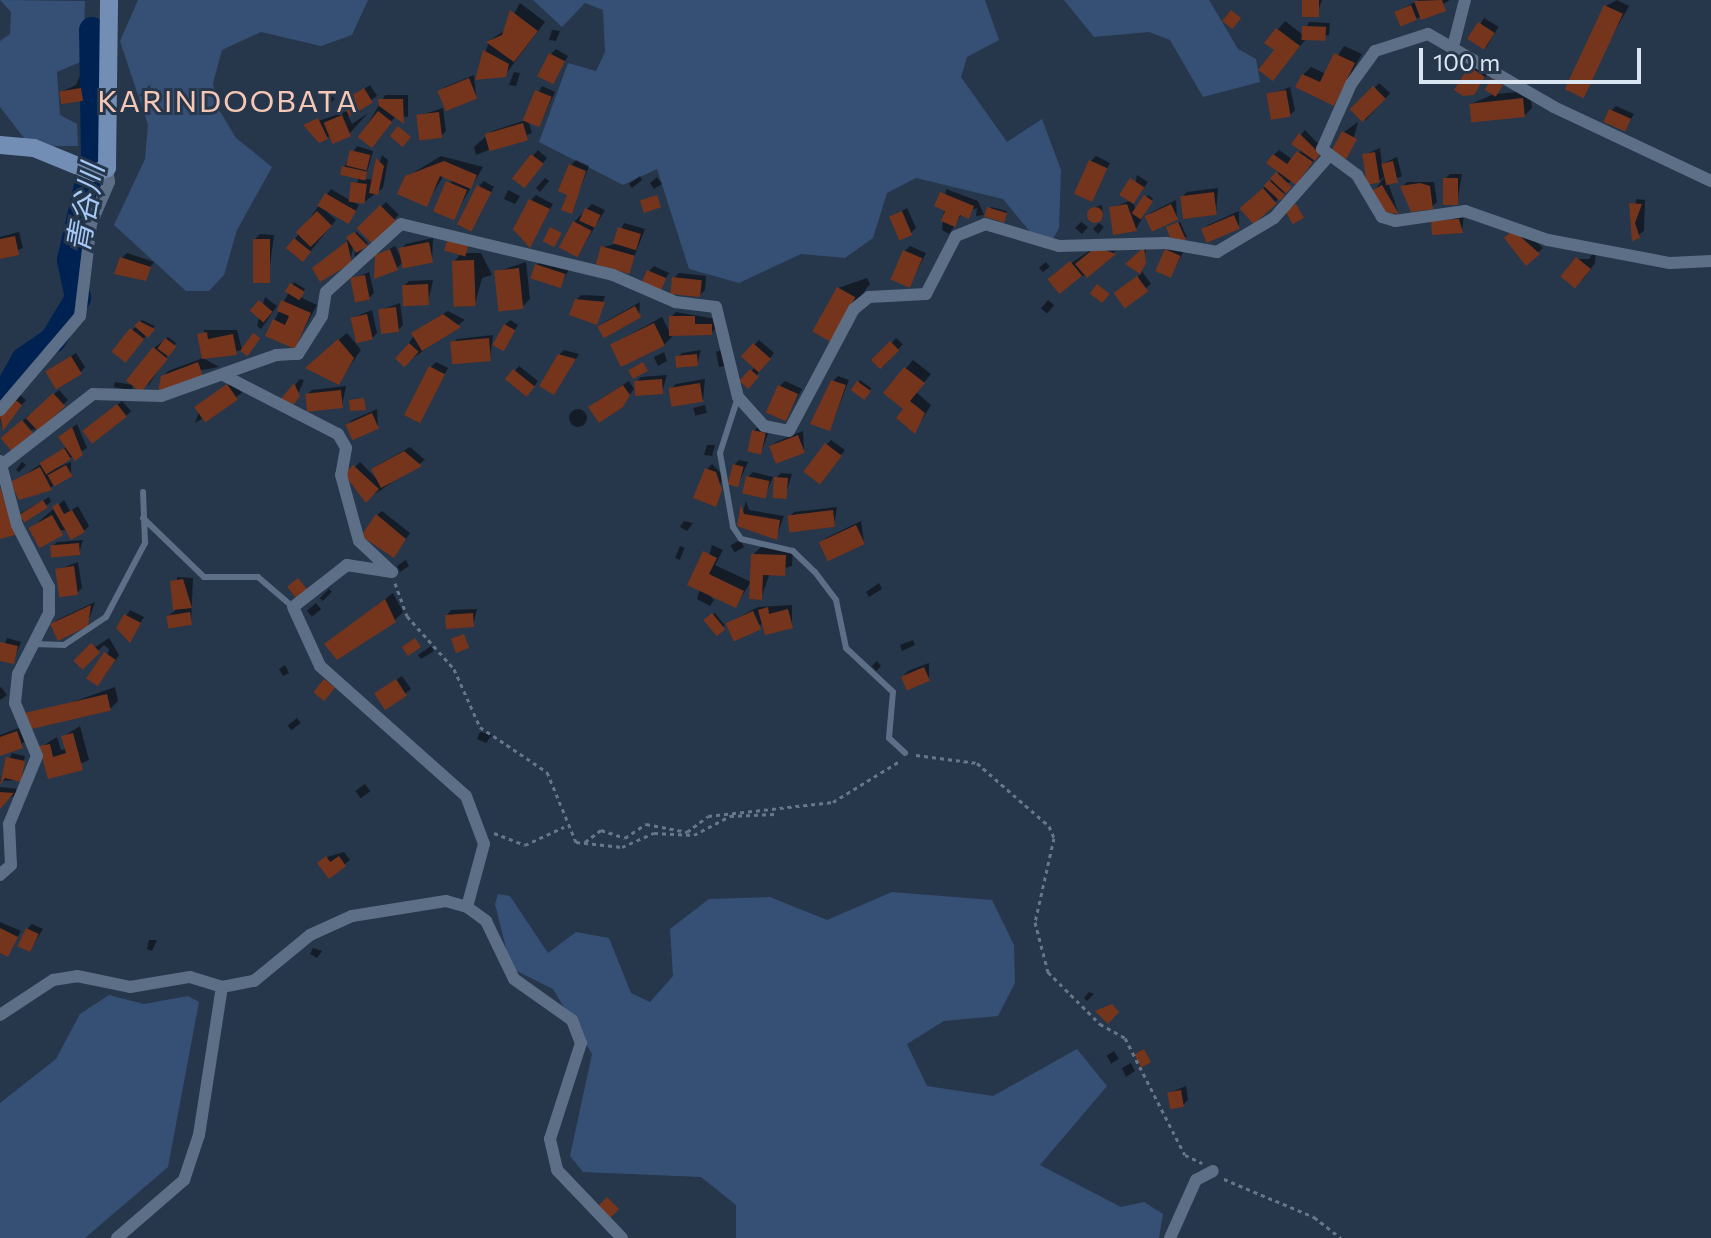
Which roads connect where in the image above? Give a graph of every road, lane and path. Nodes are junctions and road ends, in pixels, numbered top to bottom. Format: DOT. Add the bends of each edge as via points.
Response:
graph roads {
  1 [pos="109,0"];
  2 [pos="1465,0"];
  3 [pos="1454,43"];
  4 [pos="0,145"];
  5 [pos="1327,158"];
  6 [pos="93,170"];
  7 [pos="1711,181"];
  8 [pos="1711,261"];
  9 [pos="225,376"];
  10 [pos="738,397"];
  11 [pos="0,410"];
  12 [pos="2,462"];
  13 [pos="143,492"];
  14 [pos="143,518"];
  15 [pos="392,572"];
  16 [pos="293,607"];
  17 [pos="34,644"];
  18 [pos="905,753"];
  19 [pos="785,811"];
  20 [pos="480,827"];
  21 [pos="564,827"];
  22 [pos="585,842"];
  23 [pos="0,875"];
  24 [pos="467,907"];
  25 [pos="222,987"];
  26 [pos="0,1015"];
  27 [pos="1213,1171"];
  28 [pos="117,1238"];
  29 [pos="622,1238"];
  30 [pos="1170,1238"];
  31 [pos="1341,1238"];
  1 -- 6 [label="main road"];
  2 -- 3 [label="street"];
  3 -- 5 [label="street" via="1428,34 1375,51 1342,100 1322,149"];
  3 -- 7 [label="street" via="1554,107"];
  4 -- 6 [label="main road" via="34,148"];
  5 -- 8 [label="street" via="1357,175 1374,208 1395,221 1465,211 1548,240 1670,263"];
  5 -- 10 [label="street" via="1274,218 1217,252 1166,243 1059,246 985,224 956,236 926,294 869,297 854,309 817,369 798,425 779,432 764,426"];
  6 -- 11 [label="street" via="109,182 91,224 80,316"];
  9 -- 10 [label="street" via="309,347 326,292 401,224 592,269 675,302 716,307"];
  9 -- 12 [label="street" via="161,396 93,394"];
  9 -- 15 [label="street" via="338,434 359,541"];
  10 -- 18 [label="lane" via="720,453 733,527 741,539 793,551 815,572 836,600 846,648 893,692 889,738"];
  12 -- 17 [label="street" via="17,525 49,587 49,613"];
  13 -- 14 [label="lane"];
  14 -- 16 [label="lane" via="204,577 258,577"];
  14 -- 17 [label="lane" via="145,543 106,617 64,645"];
  15 -- 16 [label="street" via="347,565"];
  15 -- 21 [label="path" via="407,616 454,669 480,727 547,772 560,792"];
  16 -- 20 [label="street" via="320,666 409,739 466,796"];
  17 -- 23 [label="street" via="18,674 15,703 37,756 9,824 11,865"];
  18 -- 19 [label="path" via="833,802"];
  18 -- 27 [label="path" via="977,763 1049,826 1054,838 1035,922 1048,972 1100,1024 1125,1038 1185,1155"];
  19 -- 22 [label="path" via="711,821 682,838 654,833 622,847"];
  19 -- 22 [label="path" via="708,816 687,832 654,824 625,838 601,830"];
  20 -- 21 [label="path" via="525,845"];
  20 -- 24 [label="street" via="484,844"];
  21 -- 22 [label="path"];
  24 -- 25 [label="street" via="446,901 352,916 310,935 254,981"];
  24 -- 29 [label="street" via="486,921 514,979 572,1020 581,1043 550,1139 557,1170"];
  25 -- 26 [label="street" via="190,977 130,987 77,976 53,980"];
  25 -- 28 [label="street" via="199,1135 184,1180"];
  27 -- 30 [label="street" via="1196,1180"];
  27 -- 31 [label="path" via="1314,1217"];
}
